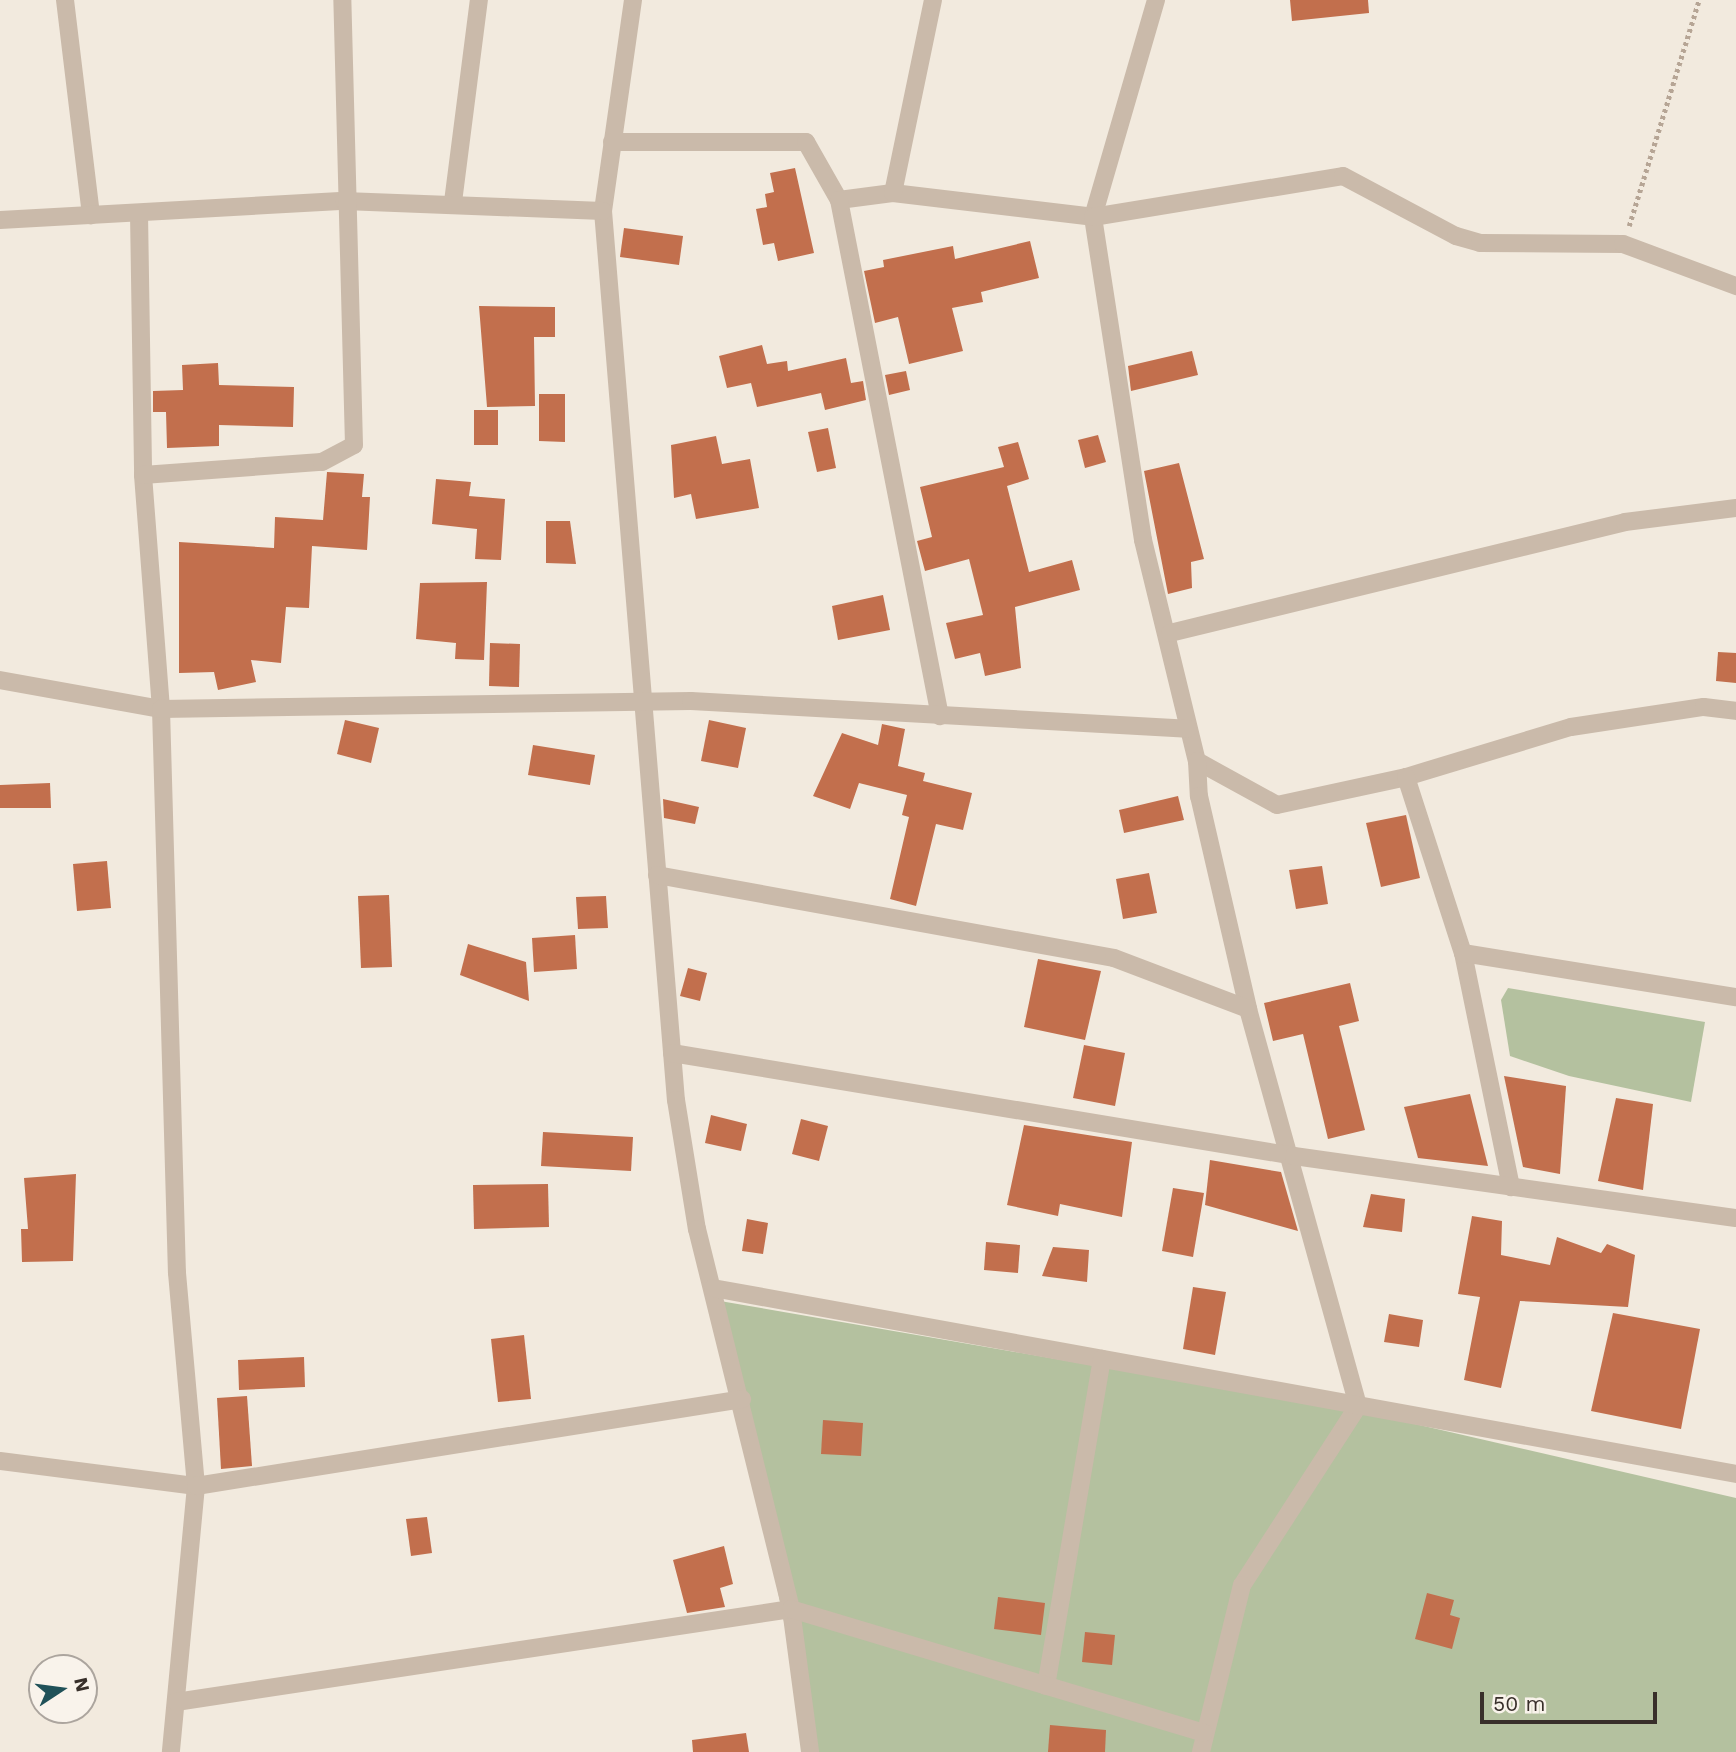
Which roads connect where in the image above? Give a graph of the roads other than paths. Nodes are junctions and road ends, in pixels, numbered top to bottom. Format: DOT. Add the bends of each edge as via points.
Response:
graph roads {
  1 [pos="65,0"];
  2 [pos="342,0"];
  3 [pos="479,0"];
  4 [pos="633,0"];
  5 [pos="933,0"];
  6 [pos="1156,0"];
  7 [pos="612,142"];
  8 [pos="893,193"];
  9 [pos="839,200"];
  10 [pos="344,201"];
  11 [pos="453,202"];
  12 [pos="603,211"];
  13 [pos="139,213"];
  14 [pos="91,215"];
  15 [pos="1093,217"];
  16 [pos="0,220"];
  17 [pos="1736,286"];
  18 [pos="143,475"];
  19 [pos="1736,508"];
  20 [pos="1170,633"];
  21 [pos="0,680"];
  22 [pos="643,701"];
  23 [pos="161,709"];
  24 [pos="1736,711"];
  25 [pos="940,716"];
  26 [pos="1187,729"];
  27 [pos="1198,761"];
  28 [pos="1406,777"];
  29 [pos="657,875"];
  30 [pos="1462,953"];
  31 [pos="1736,997"];
  32 [pos="1248,1009"];
  33 [pos="672,1053"];
  34 [pos="1294,1156"];
  35 [pos="1511,1186"];
  36 [pos="1736,1218"];
  37 [pos="713,1288"];
  38 [pos="1102,1359"];
  39 [pos="742,1399"];
  40 [pos="1358,1406"];
  41 [pos="0,1461"];
  42 [pos="1736,1474"];
  43 [pos="195,1486"];
  44 [pos="791,1609"];
  45 [pos="1046,1685"];
  46 [pos="176,1702"];
  47 [pos="1204,1733"];
  48 [pos="171,1752"];
  49 [pos="810,1752"];
  50 [pos="1201,1752"];
  1 -- 14 [label="street"];
  2 -- 10 [label="street"];
  3 -- 11 [label="street"];
  4 -- 7 [label="street"];
  5 -- 8 [label="street"];
  6 -- 15 [label="street"];
  7 -- 9 [label="street" via="806,142"];
  7 -- 12 [label="street"];
  8 -- 9 [label="street"];
  8 -- 15 [label="street"];
  9 -- 25 [label="street"];
  10 -- 11 [label="street"];
  10 -- 13 [label="street"];
  10 -- 18 [label="street" via="354,445 322,461"];
  11 -- 12 [label="street"];
  12 -- 22 [label="street"];
  13 -- 14 [label="street"];
  13 -- 18 [label="street"];
  14 -- 16 [label="street"];
  15 -- 17 [label="street" via="1343,176 1480,243 1623,244"];
  15 -- 20 [label="street" via="1143,540"];
  18 -- 23 [label="street"];
  19 -- 20 [label="street" via="1625,522"];
  20 -- 26 [label="street"];
  21 -- 23 [label="street"];
  22 -- 23 [label="street"];
  22 -- 25 [label="street"];
  22 -- 29 [label="street"];
  23 -- 43 [label="street" via="177,1273"];
  24 -- 28 [label="street" via="1704,707 1572,727"];
  25 -- 26 [label="street"];
  26 -- 27 [label="street"];
  27 -- 28 [label="street" via="1277,805"];
  27 -- 32 [label="street" via="1199,796"];
  28 -- 30 [label="street"];
  29 -- 32 [label="street" via="1114,958"];
  29 -- 33 [label="street"];
  30 -- 31 [label="street"];
  30 -- 35 [label="street"];
  32 -- 34 [label="street"];
  33 -- 34 [label="street"];
  33 -- 37 [label="street" via="697,1229"];
  34 -- 35 [label="street"];
  34 -- 40 [label="street"];
  35 -- 36 [label="street"];
  37 -- 38 [label="street"];
  37 -- 39 [label="street"];
  38 -- 40 [label="street"];
  38 -- 45 [label="street"];
  39 -- 43 [label="street"];
  39 -- 44 [label="street"];
  40 -- 42 [label="street"];
  40 -- 47 [label="street" via="1242,1585"];
  41 -- 43 [label="street"];
  43 -- 46 [label="street"];
  44 -- 45 [label="street"];
  44 -- 46 [label="street"];
  44 -- 49 [label="street"];
  45 -- 47 [label="street"];
  46 -- 48 [label="street"];
  47 -- 50 [label="street"];
}
